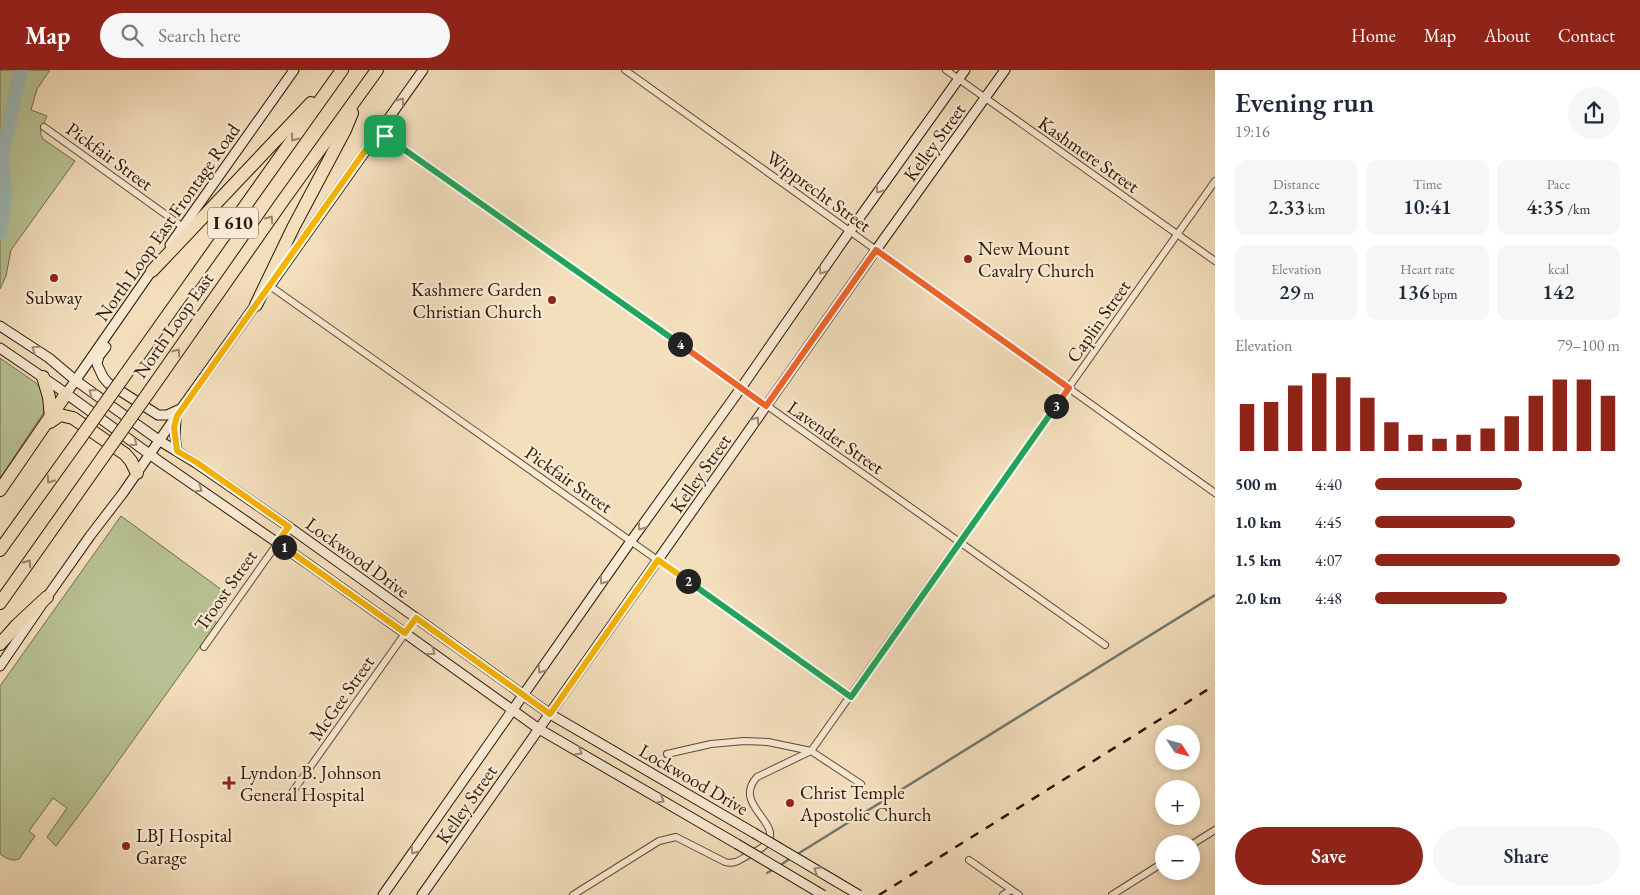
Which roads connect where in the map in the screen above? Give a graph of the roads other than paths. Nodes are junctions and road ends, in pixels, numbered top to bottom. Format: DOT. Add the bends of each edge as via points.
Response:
graph roads {
  1 [pos="342,70"];
  2 [pos="377,70"];
  3 [pos="423,70"];
  4 [pos="624,70"];
  5 [pos="946,70"];
  6 [pos="966,70"];
  7 [pos="1005,70"];
  8 [pos="292,71"];
  9 [pos="959,79"];
  10 [pos="359,95"];
  11 [pos="985,98"];
  12 [pos="44,128"];
  13 [pos="379,131"];
  14 [pos="1215,181"];
  15 [pos="183,227"];
  16 [pos="850,231"];
  17 [pos="1177,235"];
  18 [pos="876,250"];
  19 [pos="1215,261"];
  20 [pos="152,271"];
  21 [pos="270,286"];
  22 [pos="256,305"];
  23 [pos="116,322"];
  24 [pos="0,326"];
  25 [pos="0,348"];
  26 [pos="43,377"];
  27 [pos="75,380"];
  28 [pos="741,388"];
  29 [pos="1069,388"];
  30 [pos="66,394"];
  31 [pos="766,406"];
  32 [pos="179,412"];
  33 [pos="49,420"];
  34 [pos="160,441"];
  35 [pos="177,451"];
  36 [pos="150,455"];
  37 [pos="137,473"];
  38 [pos="0,490"];
  39 [pos="1215,493"];
  40 [pos="289,527"];
  41 [pos="631,541"];
  42 [pos="277,542"];
  43 [pos="959,542"];
  44 [pos="0,550"];
  45 [pos="658,560"];
  46 [pos="47,597"];
  47 [pos="0,603"];
  48 [pos="416,618"];
  49 [pos="405,633"];
  50 [pos="0,644"];
  51 [pos="1105,645"];
  52 [pos="204,647"];
  53 [pos="0,666"];
  54 [pos="523,696"];
  55 [pos="851,697"];
  56 [pos="513,711"];
  57 [pos="550,714"];
  58 [pos="539,729"];
  59 [pos="811,751"];
  60 [pos="667,754"];
  61 [pos="861,784"];
  62 [pos="291,794"];
  63 [pos="1215,830"];
  64 [pos="1200,839"];
  65 [pos="969,860"];
  66 [pos="1155,868"];
  67 [pos="1011,890"];
  68 [pos="383,895"];
  69 [pos="422,895"];
  70 [pos="573,895"];
  71 [pos="823,895"];
  72 [pos="859,895"];
  73 [pos="1003,895"];
  74 [pos="1019,895"];
  75 [pos="1112,895"];
  1 -- 20 [label="highway"];
  1 -- 44 [label="highway, North Loop East / I 610, one-way, bridge"];
  2 -- 10 [label="highway, North Loop East / I 610"];
  13 -- 3 [label="main road, one-way"];
  4 -- 16 [label="street, Wipprecht Street"];
  5 -- 9 [label="street, Kashmere Street"];
  6 -- 9 [label="main road, Kelley Street"];
  7 -- 11 [label="main road, Kelley Street"];
  8 -- 15 [label="main road, North Loop East Frontage Road"];
  9 -- 11 [label="street, Kashmere Street"];
  9 -- 16 [label="main road, Kelley Street, one-way"];
  10 -- 22 [label="highway" via="345,130"];
  47 -- 10 [label="highway, North Loop East / I 610, one-way, bridge"];
  11 -- 17 [label="street, Kashmere Street"];
  11 -- 18 [label="main road, Kelley Street"];
  12 -- 15 [label="street, Pickfair Street"];
  13 -- 21 [label="main road"];
  13 -- 28 [label="street, Lavender Street"];
  14 -- 17 [label="street, Caplin Street"];
  15 -- 20 [label="main road, North Loop East Frontage Road"];
  16 -- 18 [label="street, Wipprecht Street"];
  16 -- 28 [label="main road, Kelley Street, one-way"];
  17 -- 19 [label="street, Kashmere Street"];
  17 -- 29 [label="street, Caplin Street"];
  18 -- 29 [label="street, Wipprecht Street"];
  18 -- 31 [label="main road, Kelley Street"];
  20 -- 23 [label="main road, North Loop East Frontage Road"];
  21 -- 22 [label="main road"];
  21 -- 41 [label="street, Pickfair Street"];
  22 -- 32 [label="main road"];
  23 -- 27 [label="main road, North Loop East Frontage Road"];
  23 -- 32 [label="main road" via="114,334 98,360 103,377 154,413 167,415"];
  27 -- 24 [label="main road, Lockwood Drive, one-way" via="49,358"];
  25 -- 26 [label="main road, Lockwood Drive"];
  26 -- 30 [label="main road, Lockwood Drive"];
  26 -- 33 [label="highway" via="49,398"];
  27 -- 30 [label="main road, North Loop East Frontage Road"];
  34 -- 27 [label="main road, Lockwood Drive, one-way"];
  28 -- 31 [label="street, Lavender Street"];
  28 -- 41 [label="main road, Kelley Street, one-way"];
  29 -- 39 [label="street, Wipprecht Street"];
  29 -- 43 [label="street, Caplin Street"];
  30 -- 33 [label="highway"];
  30 -- 36 [label="main road, Lockwood Drive, one-way"];
  31 -- 43 [label="street, Lavender Street"];
  45 -- 31 [label="main road, Kelley Street, one-way"];
  32 -- 34 [label="main road"];
  32 -- 35 [label="main road" via="174,427"];
  33 -- 37 [label="highway" via="60,415 73,418 125,454"];
  33 -- 38 [label="highway"];
  34 -- 35 [label="main road, Lockwood Drive"];
  34 -- 36 [label="main road"];
  35 -- 40 [label="main road, Lockwood Drive"];
  36 -- 37 [label="main road"];
  36 -- 42 [label="main road, Lockwood Drive, one-way"];
  37 -- 46 [label="main road"];
  40 -- 42 [label="street, Troost Street"];
  40 -- 48 [label="main road, Lockwood Drive"];
  41 -- 45 [label="street, Pickfair Street"];
  41 -- 54 [label="main road, Kelley Street, one-way"];
  42 -- 49 [label="main road, Lockwood Drive"];
  42 -- 52 [label="street, Troost Street"];
  43 -- 51 [label="street, Lavender Street"];
  43 -- 55 [label="street, Caplin Street"];
  45 -- 55 [label="street, Pickfair Street"];
  45 -- 57 [label="main road, Kelley Street"];
  46 -- 50 [label="highway"];
  46 -- 53 [label="main road"];
  48 -- 49 [label="street, McGee Street"];
  48 -- 54 [label="main road, Lockwood Drive"];
  49 -- 56 [label="main road, Lockwood Drive, one-way"];
  49 -- 62 [label="street, McGee Street"];
  54 -- 56 [label="main road, Kelley Street"];
  54 -- 57 [label="main road, Lockwood Drive"];
  55 -- 59 [label="street, Caplin Street"];
  56 -- 58 [label="main road, Lockwood Drive"];
  56 -- 68 [label="main road, Kelley Street, one-way"];
  57 -- 58 [label="main road, Kelley Street"];
  72 -- 57 [label="main road, Lockwood Drive, one-way, bridge"];
  58 -- 69 [label="main road, Kelley Street"];
  58 -- 71 [label="main road, Lockwood Drive, one-way, bridge"];
  59 -- 60 [label="street, Lockwood Drive" via="768,742 744,741 710,744"];
  59 -- 61 [label="street, Lockwood Drive"];
  59 -- 70 [label="street, Caplin Street" via="754,780 750,799 770,837 767,844 738,862 725,862 676,837 659,841"];
  63 -- 64 [label="street"];
  65 -- 67 [label="street"];
  66 -- 75 [label="street"];
  67 -- 73 [label="street"];
  67 -- 74 [label="street"];
}
